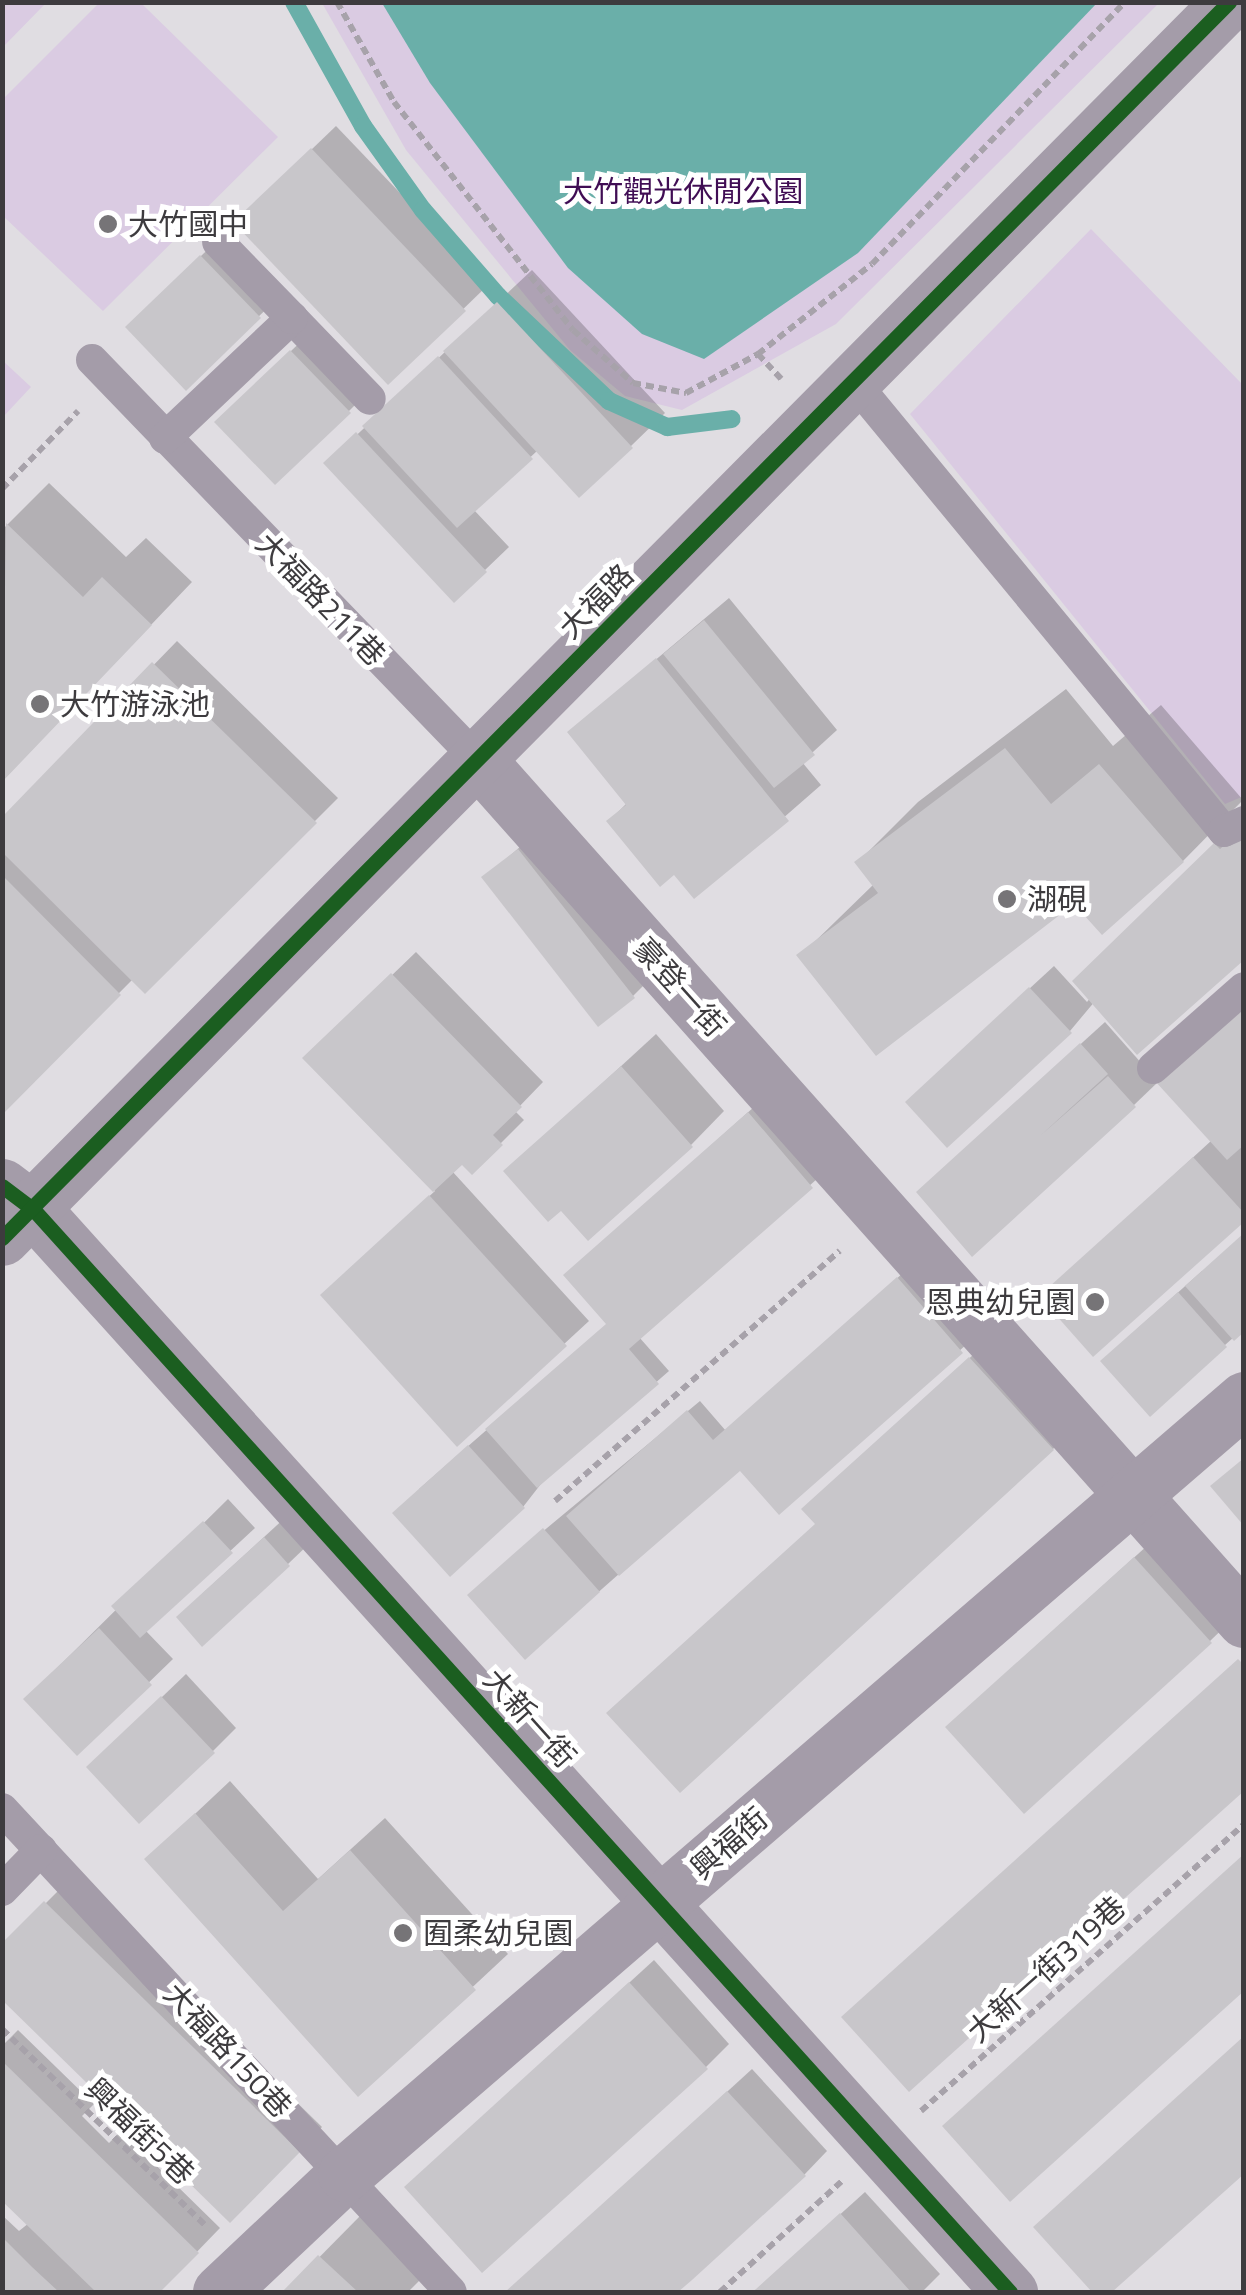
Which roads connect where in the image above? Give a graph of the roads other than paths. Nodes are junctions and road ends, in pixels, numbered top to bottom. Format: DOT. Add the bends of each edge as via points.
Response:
graph roads {
  1 [pos="1228,2"];
  2 [pos="218,242"];
  3 [pos="292,318"];
  4 [pos="101,370"];
  5 [pos="853,381"];
  6 [pos="370,399"];
  7 [pos="164,438"];
  8 [pos="478,760"];
  9 [pos="1244,822"];
  10 [pos="1244,988"];
  11 [pos="1153,1068"];
  12 [pos="13,1211"];
  13 [pos="1244,1399"];
  14 [pos="1133,1496"];
  15 [pos="1244,1620"];
  16 [pos="2,1809"];
  17 [pos="41,1850"];
  18 [pos="2,1890"];
  19 [pos="660,1902"];
  20 [pos="345,2174"];
  21 [pos="233,2279"];
  22 [pos="451,2292"];
  23 [pos="1010,2292"];
  1 -- 5 [label="street, 大福路"];
  2 -- 3 [label="lane"];
  3 -- 6 [label="lane"];
  3 -- 7 [label="lane"];
  4 -- 7 [label="lane, 大福路211巷"];
  5 -- 8 [label="street, 大福路"];
  5 -- 9 [label="lane" via="1224,831"];
  7 -- 8 [label="lane, 大福路211巷"];
  8 -- 12 [label="street, 大福路"];
  8 -- 14 [label="street, 豪登一街"];
  10 -- 11 [label="lane"];
  12 -- 19 [label="street, 大新一街"];
  13 -- 14 [label="street, 興福街"];
  14 -- 15 [label="street, 豪登一街"];
  14 -- 19 [label="street, 興福街"];
  16 -- 17 [label="lane, 大福路150巷"];
  17 -- 18 [label="lane"];
  17 -- 20 [label="lane, 大福路150巷"];
  19 -- 20 [label="street, 興福街"];
  19 -- 23 [label="street, 大新一街"];
  20 -- 21 [label="street, 興福街"];
  20 -- 22 [label="lane, 大福路150巷"];
}
